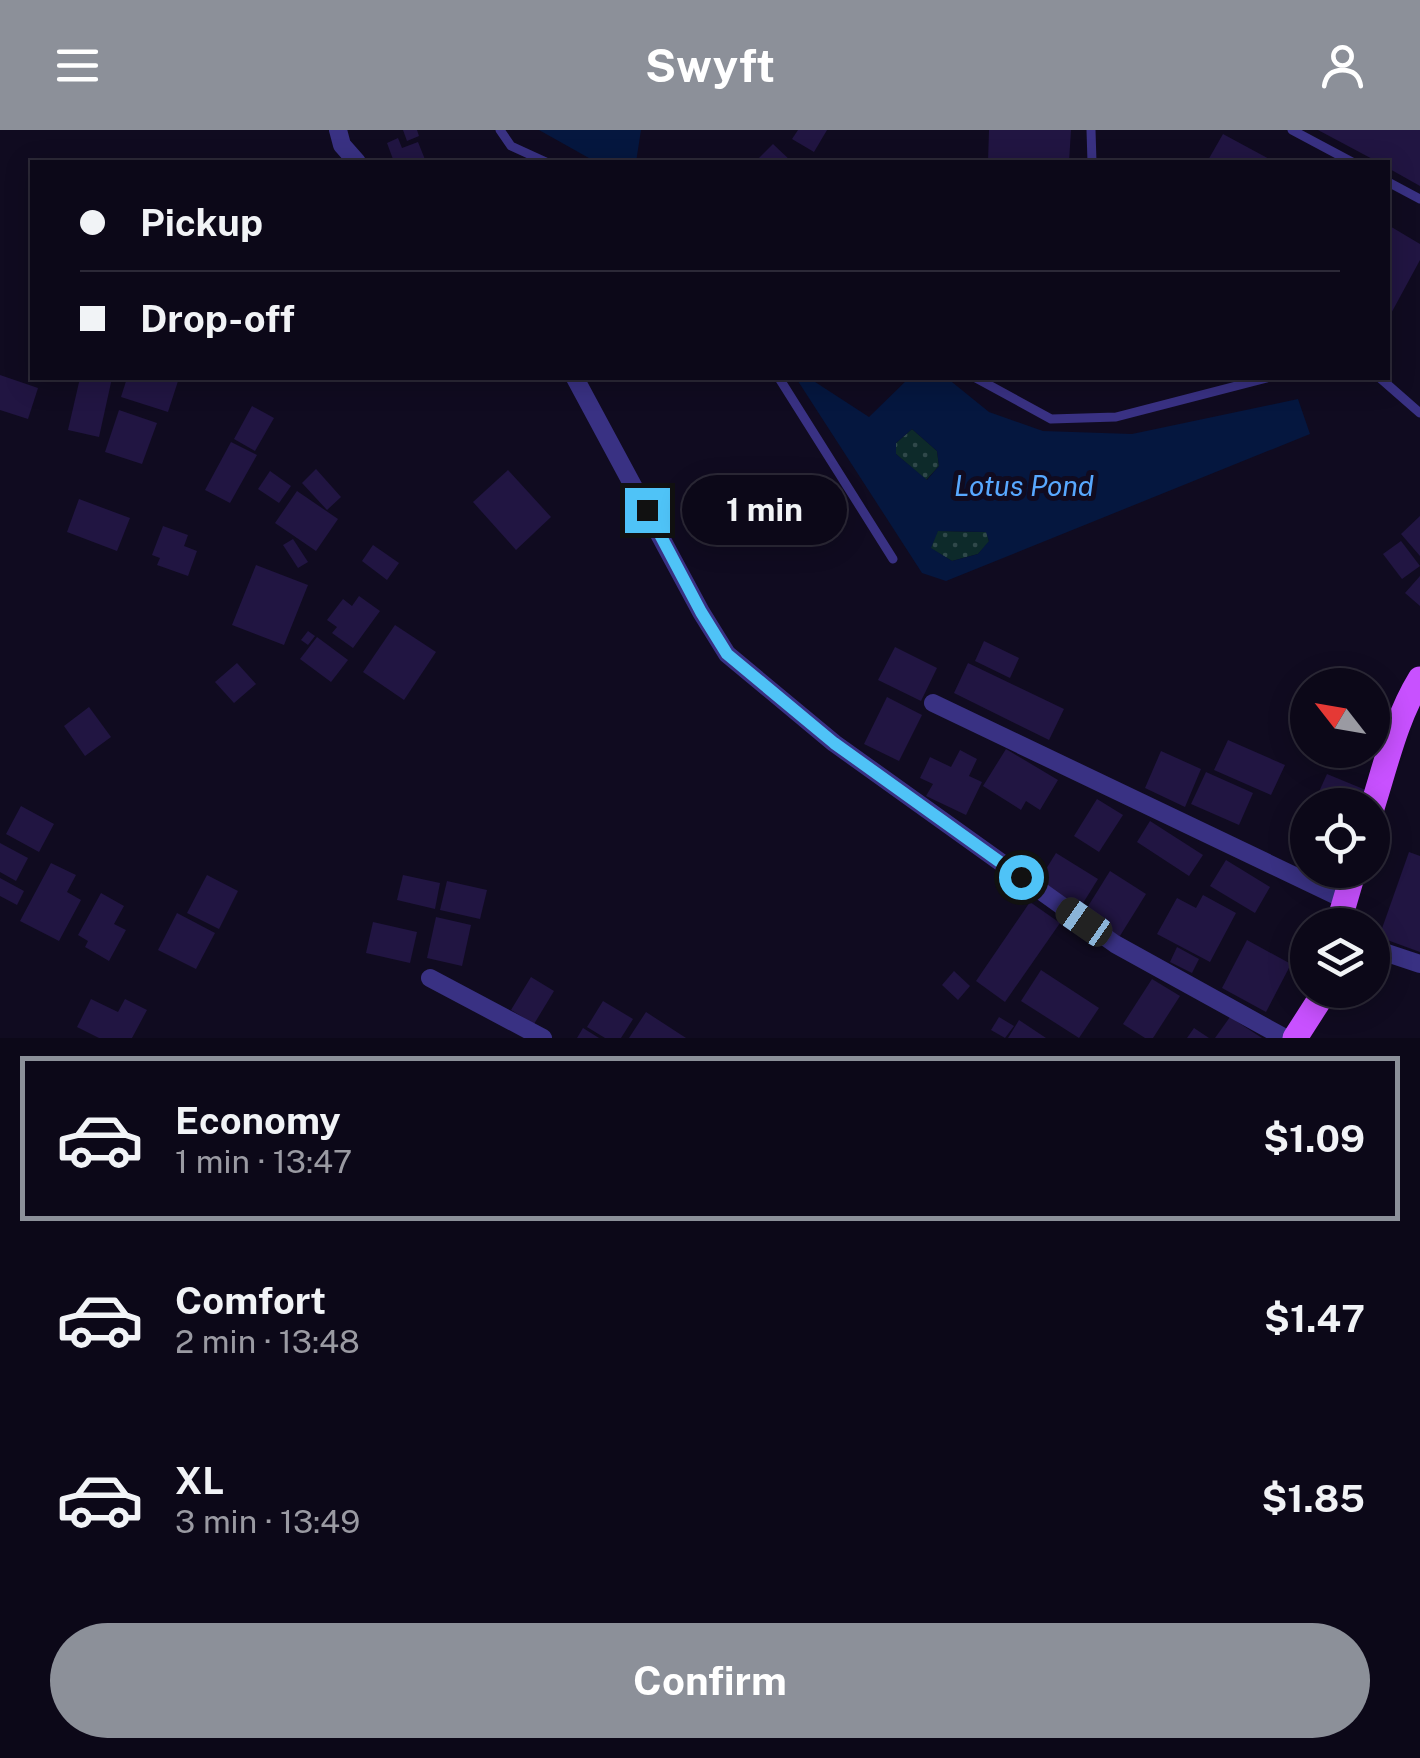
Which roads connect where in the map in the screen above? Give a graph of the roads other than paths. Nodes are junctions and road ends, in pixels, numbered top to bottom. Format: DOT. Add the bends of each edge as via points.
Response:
graph roads {
  1 [pos="338,130"];
  2 [pos="500,130"];
  3 [pos="1091,130"];
  4 [pos="1292,130"];
  5 [pos="356,160"];
  6 [pos="542,160"];
  7 [pos="1092,160"];
  8 [pos="1348,160"];
  9 [pos="1390,183"];
  10 [pos="1420,199"];
  11 [pos="576,380"];
  12 [pos="780,380"];
  13 [pos="980,380"];
  14 [pos="1259,380"];
  15 [pos="1382,380"];
  16 [pos="1420,413"];
  17 [pos="893,559"];
  18 [pos="1420,679"];
  19 [pos="933,703"];
  20 [pos="1378,788"];
  21 [pos="1331,908"];
  22 [pos="1390,954"];
  23 [pos="1420,964"];
  24 [pos="430,978"];
  25 [pos="1314,1008"];
  26 [pos="543,1038"];
  27 [pos="1284,1038"];
  28 [pos="1295,1038"];
  1 -- 5 [label="street"];
  2 -- 6 [label="lane" via="512,146"];
  3 -- 7 [label="lane"];
  4 -- 8 [label="lane"];
  9 -- 10 [label="lane"];
  11 -- 27 [label="street" via="727,654 834,743 1115,944"];
  12 -- 17 [label="lane"];
  13 -- 14 [label="lane" via="1052,419 1116,416"];
  15 -- 16 [label="lane"];
  18 -- 20 [label="main road"];
  19 -- 21 [label="street"];
  22 -- 23 [label="street"];
  24 -- 26 [label="street"];
  25 -- 28 [label="main road"];
}
